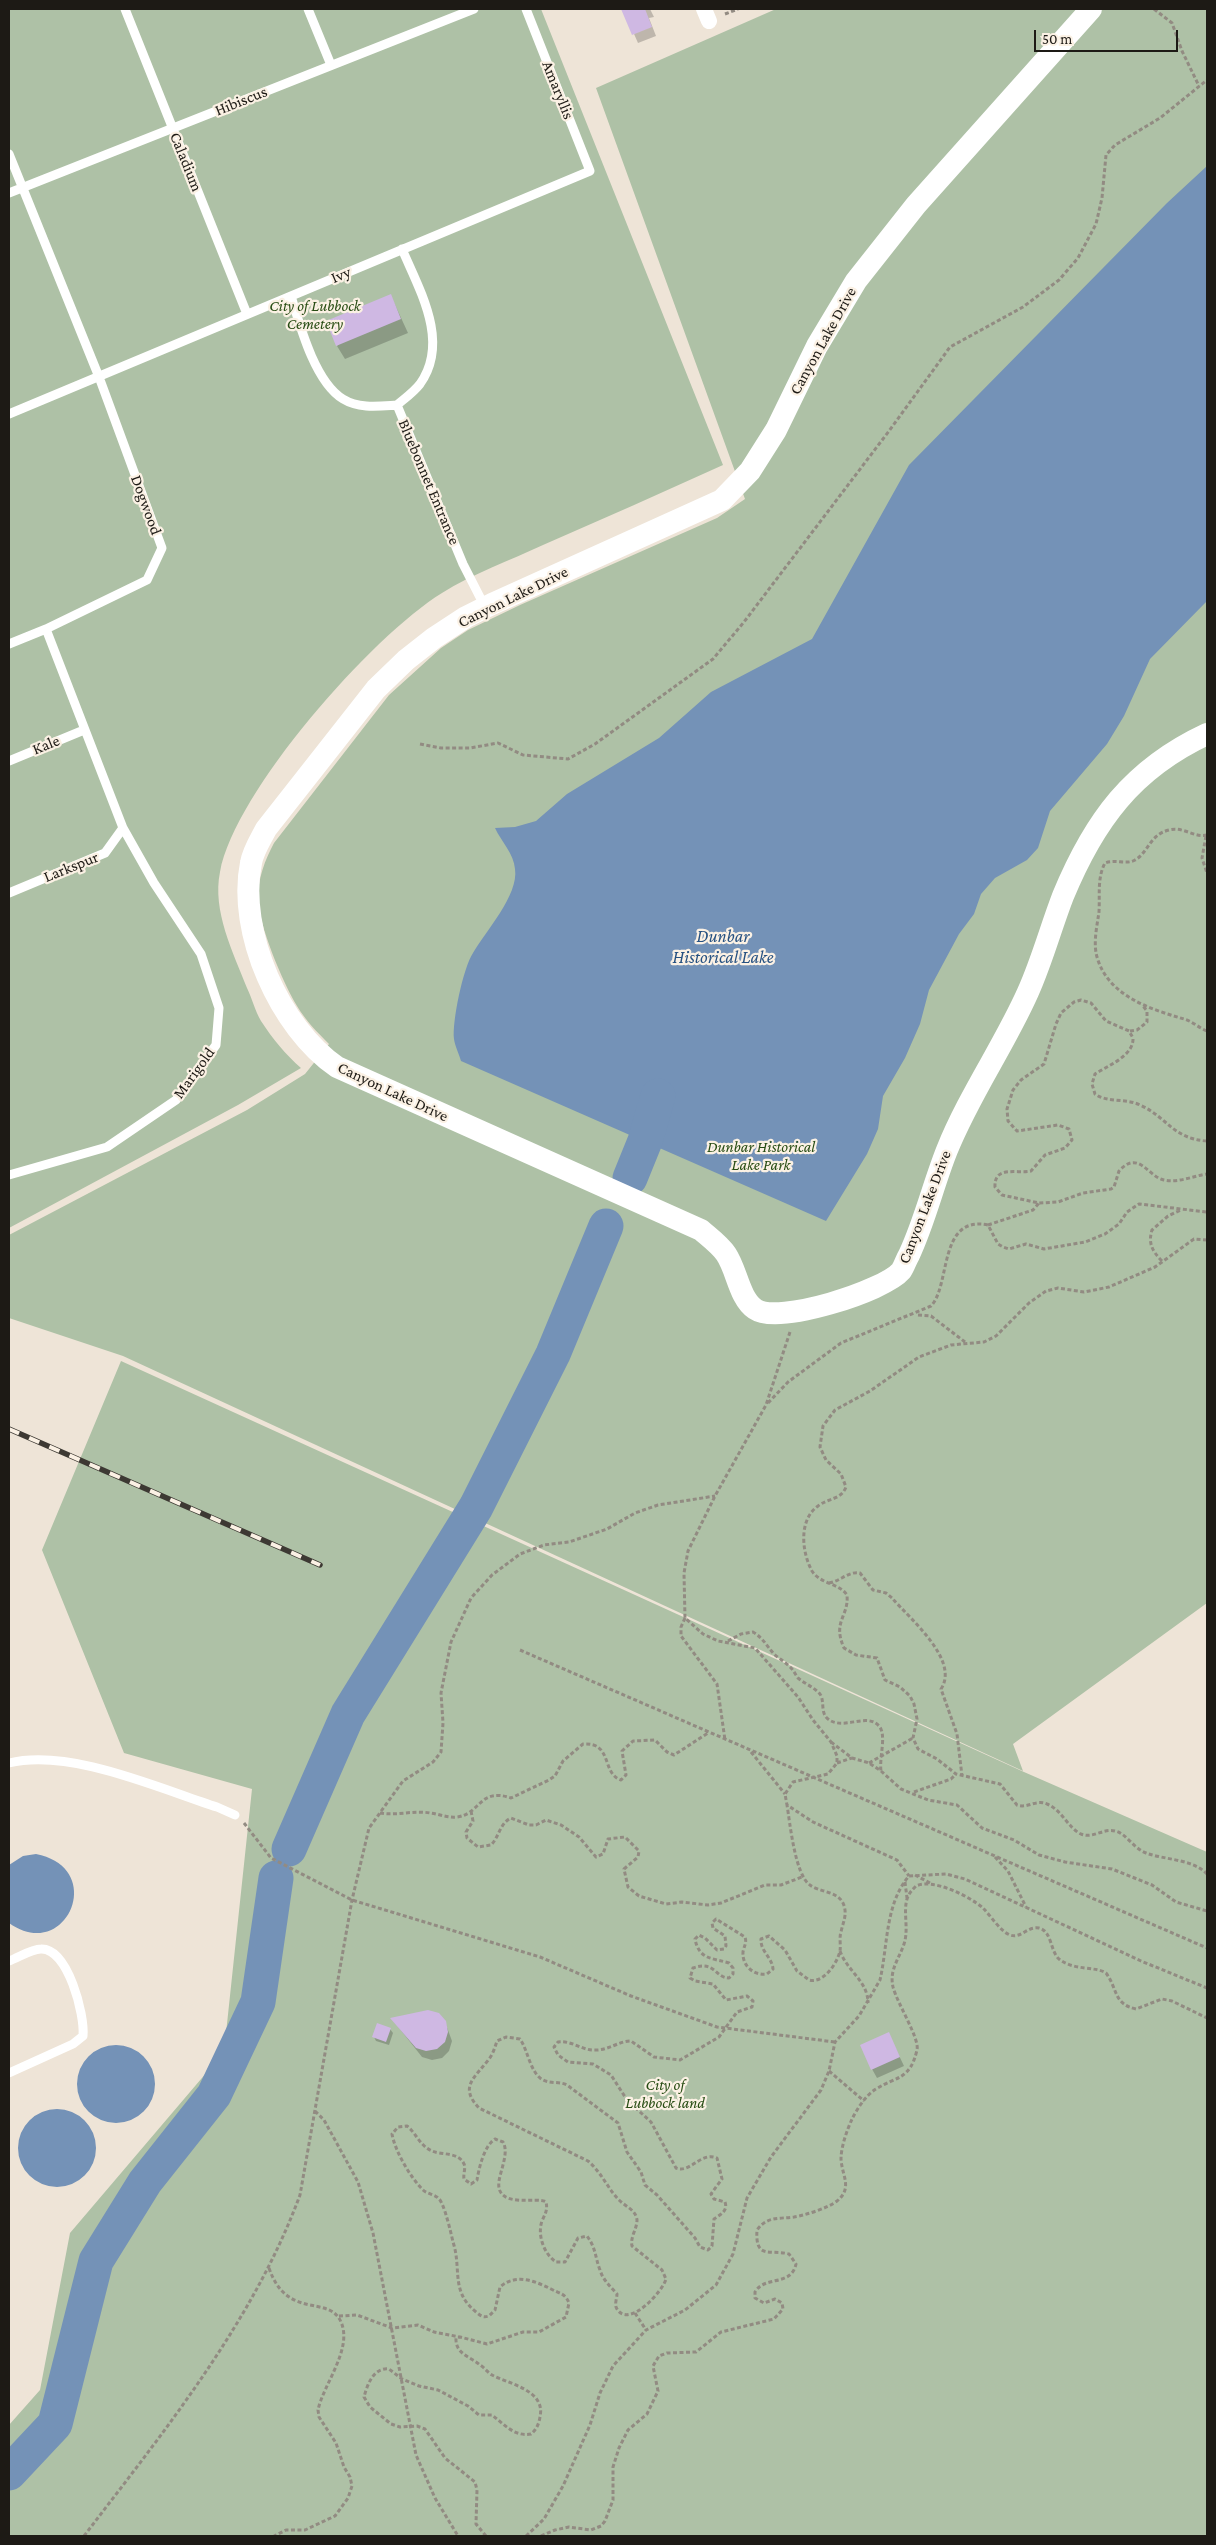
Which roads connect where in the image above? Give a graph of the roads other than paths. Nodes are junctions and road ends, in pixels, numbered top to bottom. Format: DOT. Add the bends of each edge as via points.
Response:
graph roads {
  1 [pos="125,9"];
  2 [pos="308,9"];
  3 [pos="474,9"];
  4 [pos="526,9"];
  5 [pos="1091,9"];
  6 [pos="331,65"];
  7 [pos="172,128"];
  8 [pos="9,154"];
  9 [pos="590,171"];
  10 [pos="22,188"];
  11 [pos="9,193"];
  12 [pos="402,249"];
  13 [pos="291,296"];
  14 [pos="247,314"];
  15 [pos="99,376"];
  16 [pos="397,405"];
  17 [pos="9,414"];
  18 [pos="486,607"];
  19 [pos="46,629"];
  20 [pos="9,644"];
  21 [pos="84,730"];
  22 [pos="1207,734"];
  23 [pos="9,760"];
  24 [pos="123,828"];
  25 [pos="9,893"];
  26 [pos="9,1175"];
  27 [pos="9,1763"];
  28 [pos="235,1815"];
  29 [pos="9,1962"];
  30 [pos="9,2073"];
  1 -- 7 [label="lane, Caladium"];
  2 -- 6 [label="lane"];
  3 -- 6 [label="lane, Hibiscus"];
  4 -- 9 [label="lane, Amaryllis"];
  5 -- 18 [label="street, Canyon Lake Drive" via="916,205 856,281 817,346 776,430 735,488 722,500"];
  6 -- 7 [label="lane, Hibiscus"];
  7 -- 10 [label="lane, Hibiscus"];
  7 -- 14 [label="lane, Caladium"];
  8 -- 10 [label="lane, Dogwood"];
  9 -- 12 [label="lane, Ivy"];
  10 -- 11 [label="lane, Hibiscus"];
  10 -- 15 [label="lane, Dogwood"];
  12 -- 13 [label="lane, Ivy"];
  12 -- 16 [label="lane, Bluebonnet Entrance" via="433,331 432,361 419,384"];
  13 -- 14 [label="lane, Ivy"];
  13 -- 16 [label="lane" via="314,361 338,394 343,399 369,407"];
  14 -- 15 [label="lane, Ivy"];
  15 -- 17 [label="lane, Ivy"];
  15 -- 19 [label="lane, Dogwood" via="162,548 147,580"];
  16 -- 18 [label="lane, Bluebonnet Entrance" via="463,564"];
  18 -- 22 [label="street, Canyon Lake Drive" via="434,638 376,689 266,829 251,862 248,894 251,925 263,962 295,1025 310,1044 337,1067 701,1230 726,1253 744,1296 754,1308 767,1314 802,1311 881,1286 901,1271 915,1241 946,1151 973,1092 1028,992 1088,842 1106,813 1150,767"];
  19 -- 20 [label="lane, Dogwood"];
  19 -- 21 [label="lane"];
  21 -- 23 [label="lane, Kale"];
  21 -- 24 [label="lane"];
  24 -- 25 [label="lane, Larkspur" via="105,853"];
  24 -- 26 [label="lane, Marigold" via="154,883 201,954 220,1008 216,1045 176,1100 107,1147"];
  27 -- 28 [label="lane" via="21,1760 84,1764"];
  29 -- 30 [label="lane" via="40,1949 51,1951 67,1971 84,2025 83,2036 72,2044"];
}
